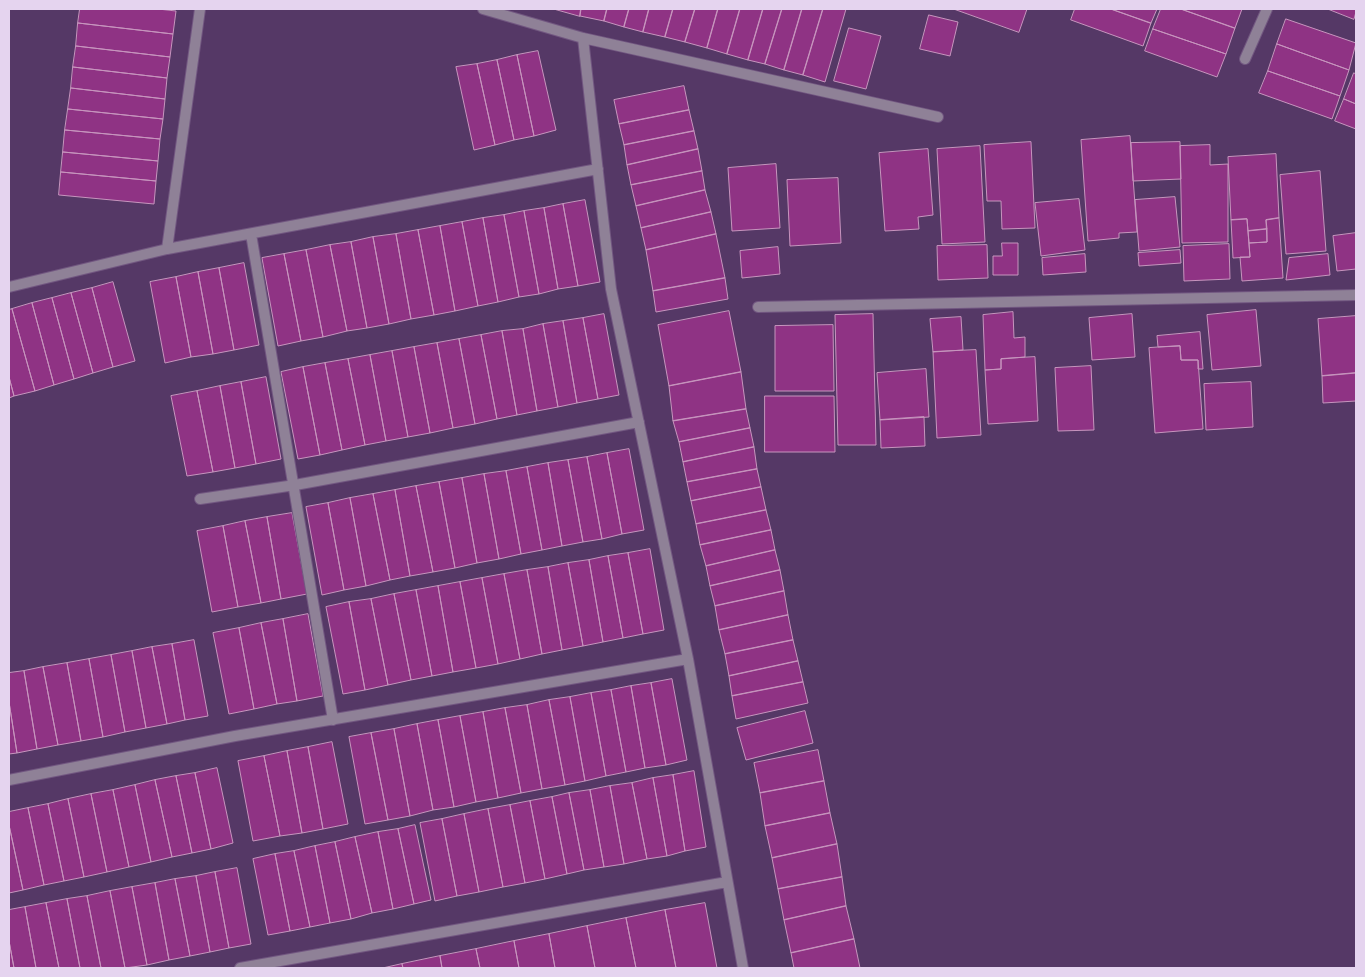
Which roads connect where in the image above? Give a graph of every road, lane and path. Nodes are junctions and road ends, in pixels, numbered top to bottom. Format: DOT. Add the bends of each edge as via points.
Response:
graph roads {
  1 [pos="200,9"];
  2 [pos="483,9"];
  3 [pos="1268,9"];
  4 [pos="583,38"];
  5 [pos="1245,59"];
  6 [pos="938,117"];
  7 [pos="598,169"];
  8 [pos="251,234"];
  9 [pos="167,249"];
  10 [pos="9,287"];
  11 [pos="1356,295"];
  12 [pos="758,307"];
  13 [pos="639,422"];
  14 [pos="295,485"];
  15 [pos="200,499"];
  16 [pos="688,659"];
  17 [pos="333,720"];
  18 [pos="9,780"];
  19 [pos="727,882"];
  20 [pos="240,968"];
  21 [pos="743,968"];
  1 -- 9 [label="street"];
  2 -- 4 [label="street"];
  3 -- 5 [label="street"];
  4 -- 6 [label="street"];
  4 -- 7 [label="street"];
  7 -- 8 [label="street"];
  7 -- 13 [label="street" via="611,289"];
  8 -- 9 [label="street"];
  8 -- 14 [label="street"];
  9 -- 10 [label="street"];
  11 -- 12 [label="street"];
  13 -- 14 [label="street"];
  13 -- 16 [label="street"];
  14 -- 15 [label="street"];
  14 -- 17 [label="street"];
  16 -- 17 [label="street"];
  16 -- 19 [label="street"];
  17 -- 18 [label="street"];
  19 -- 20 [label="street"];
  19 -- 21 [label="street"];
}
